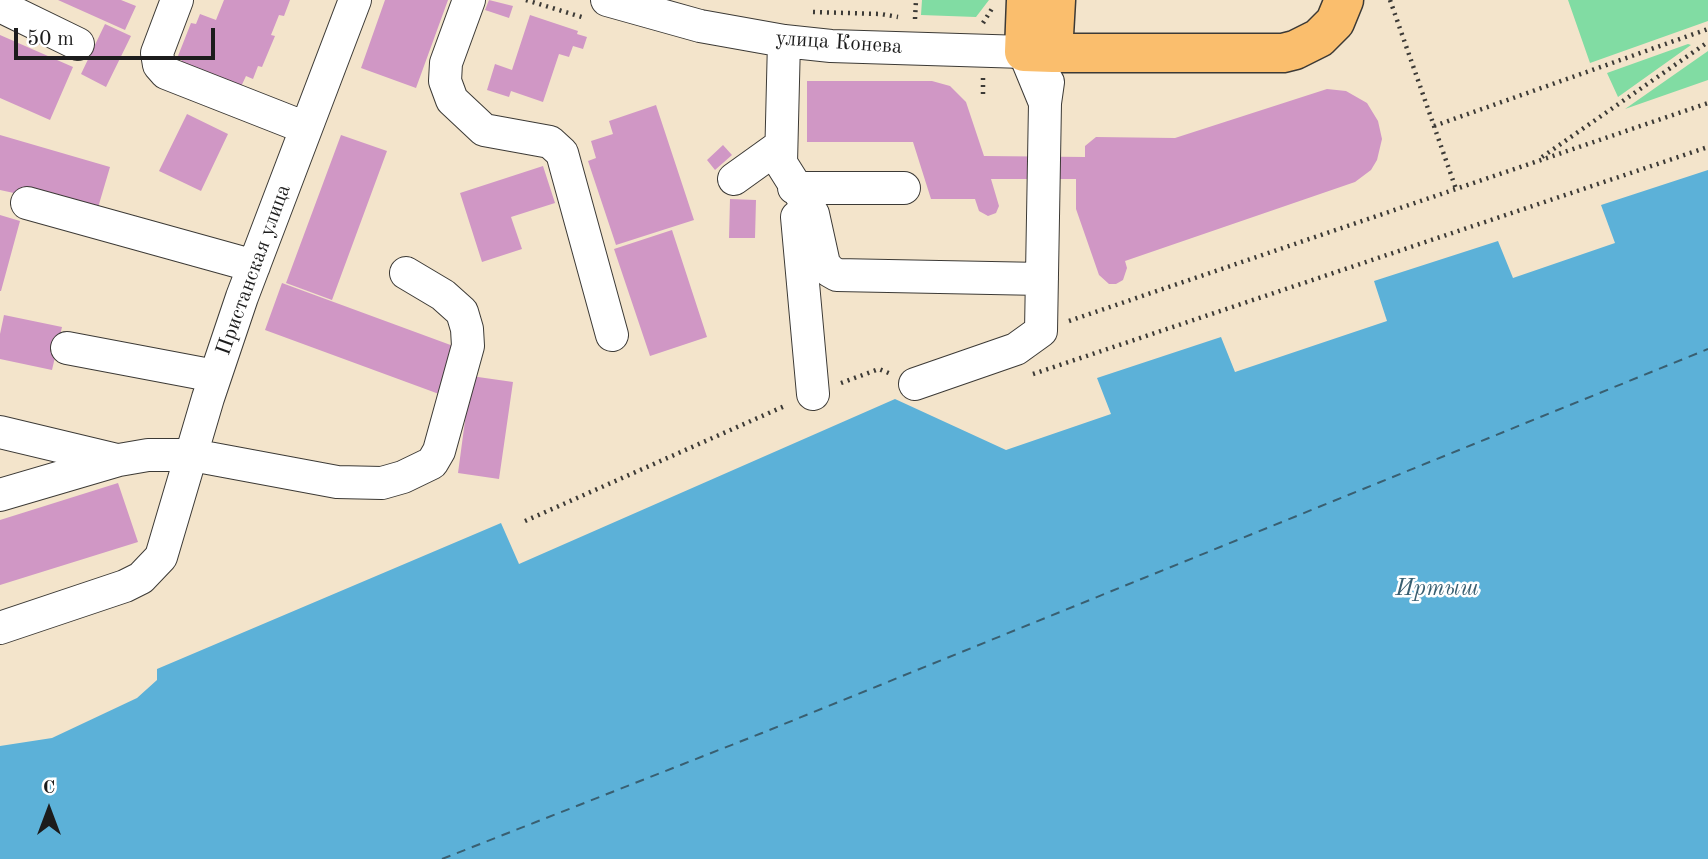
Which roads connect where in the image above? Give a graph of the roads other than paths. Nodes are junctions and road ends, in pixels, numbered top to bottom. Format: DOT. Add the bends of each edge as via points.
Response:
graph roads {
  1 [pos="177,0"];
  2 [pos="355,0"];
  3 [pos="469,0"];
  4 [pos="607,0"];
  5 [pos="1056,0"];
  6 [pos="1344,0"];
  7 [pos="1010,2"];
  8 [pos="0,6"];
  9 [pos="703,13"];
  10 [pos="784,41"];
  11 [pos="78,44"];
  12 [pos="1038,52"];
  13 [pos="306,128"];
  14 [pos="780,146"];
  15 [pos="734,179"];
  16 [pos="794,188"];
  17 [pos="904,188"];
  18 [pos="27,203"];
  19 [pos="254,266"];
  20 [pos="406,273"];
  21 [pos="1042,279"];
  22 [pos="612,335"];
  23 [pos="66,348"];
  24 [pos="215,376"];
  25 [pos="915,384"];
  26 [pos="813,394"];
  27 [pos="0,432"];
  28 [pos="192,455"];
  29 [pos="119,460"];
  30 [pos="0,495"];
  31 [pos="0,628"];
  1 -- 13 [label="street" via="158,53 159,65 166,73"];
  2 -- 13 [label="street, Пристанская улица"];
  3 -- 22 [label="street" via="446,63 445,81 452,100 484,130 550,142 562,153"];
  4 -- 9 [label="street, улица Конева"];
  5 -- 12 [label="main road"];
  6 -- 12 [label="main road" via="1335,22 1319,38 1295,50"];
  7 -- 12 [label="main road"];
  8 -- 11 [label="street"];
  9 -- 10 [label="street, улица Конева"];
  10 -- 12 [label="street, улица Конева"];
  10 -- 14 [label="street"];
  12 -- 21 [label="street" via="1045,103"];
  13 -- 19 [label="street, Пристанская улица"];
  14 -- 15 [label="street"];
  14 -- 16 [label="street" via="781,163"];
  16 -- 17 [label="street"];
  16 -- 21 [label="street" via="816,223 824,264 837,275"];
  16 -- 26 [label="street"];
  18 -- 19 [label="street"];
  19 -- 24 [label="street, Пристанская улица"];
  20 -- 28 [label="street" via="462,312 467,329 468,346 432,463 382,483 337,482"];
  21 -- 25 [label="street" via="1041,331 1016,349"];
  23 -- 24 [label="street"];
  24 -- 28 [label="street, Пристанская улица"];
  27 -- 29 [label="street"];
  28 -- 29 [label="street" via="148,454"];
  28 -- 31 [label="street, Пристанская улица" via="161,557 141,578"];
  29 -- 30 [label="street"];
}
